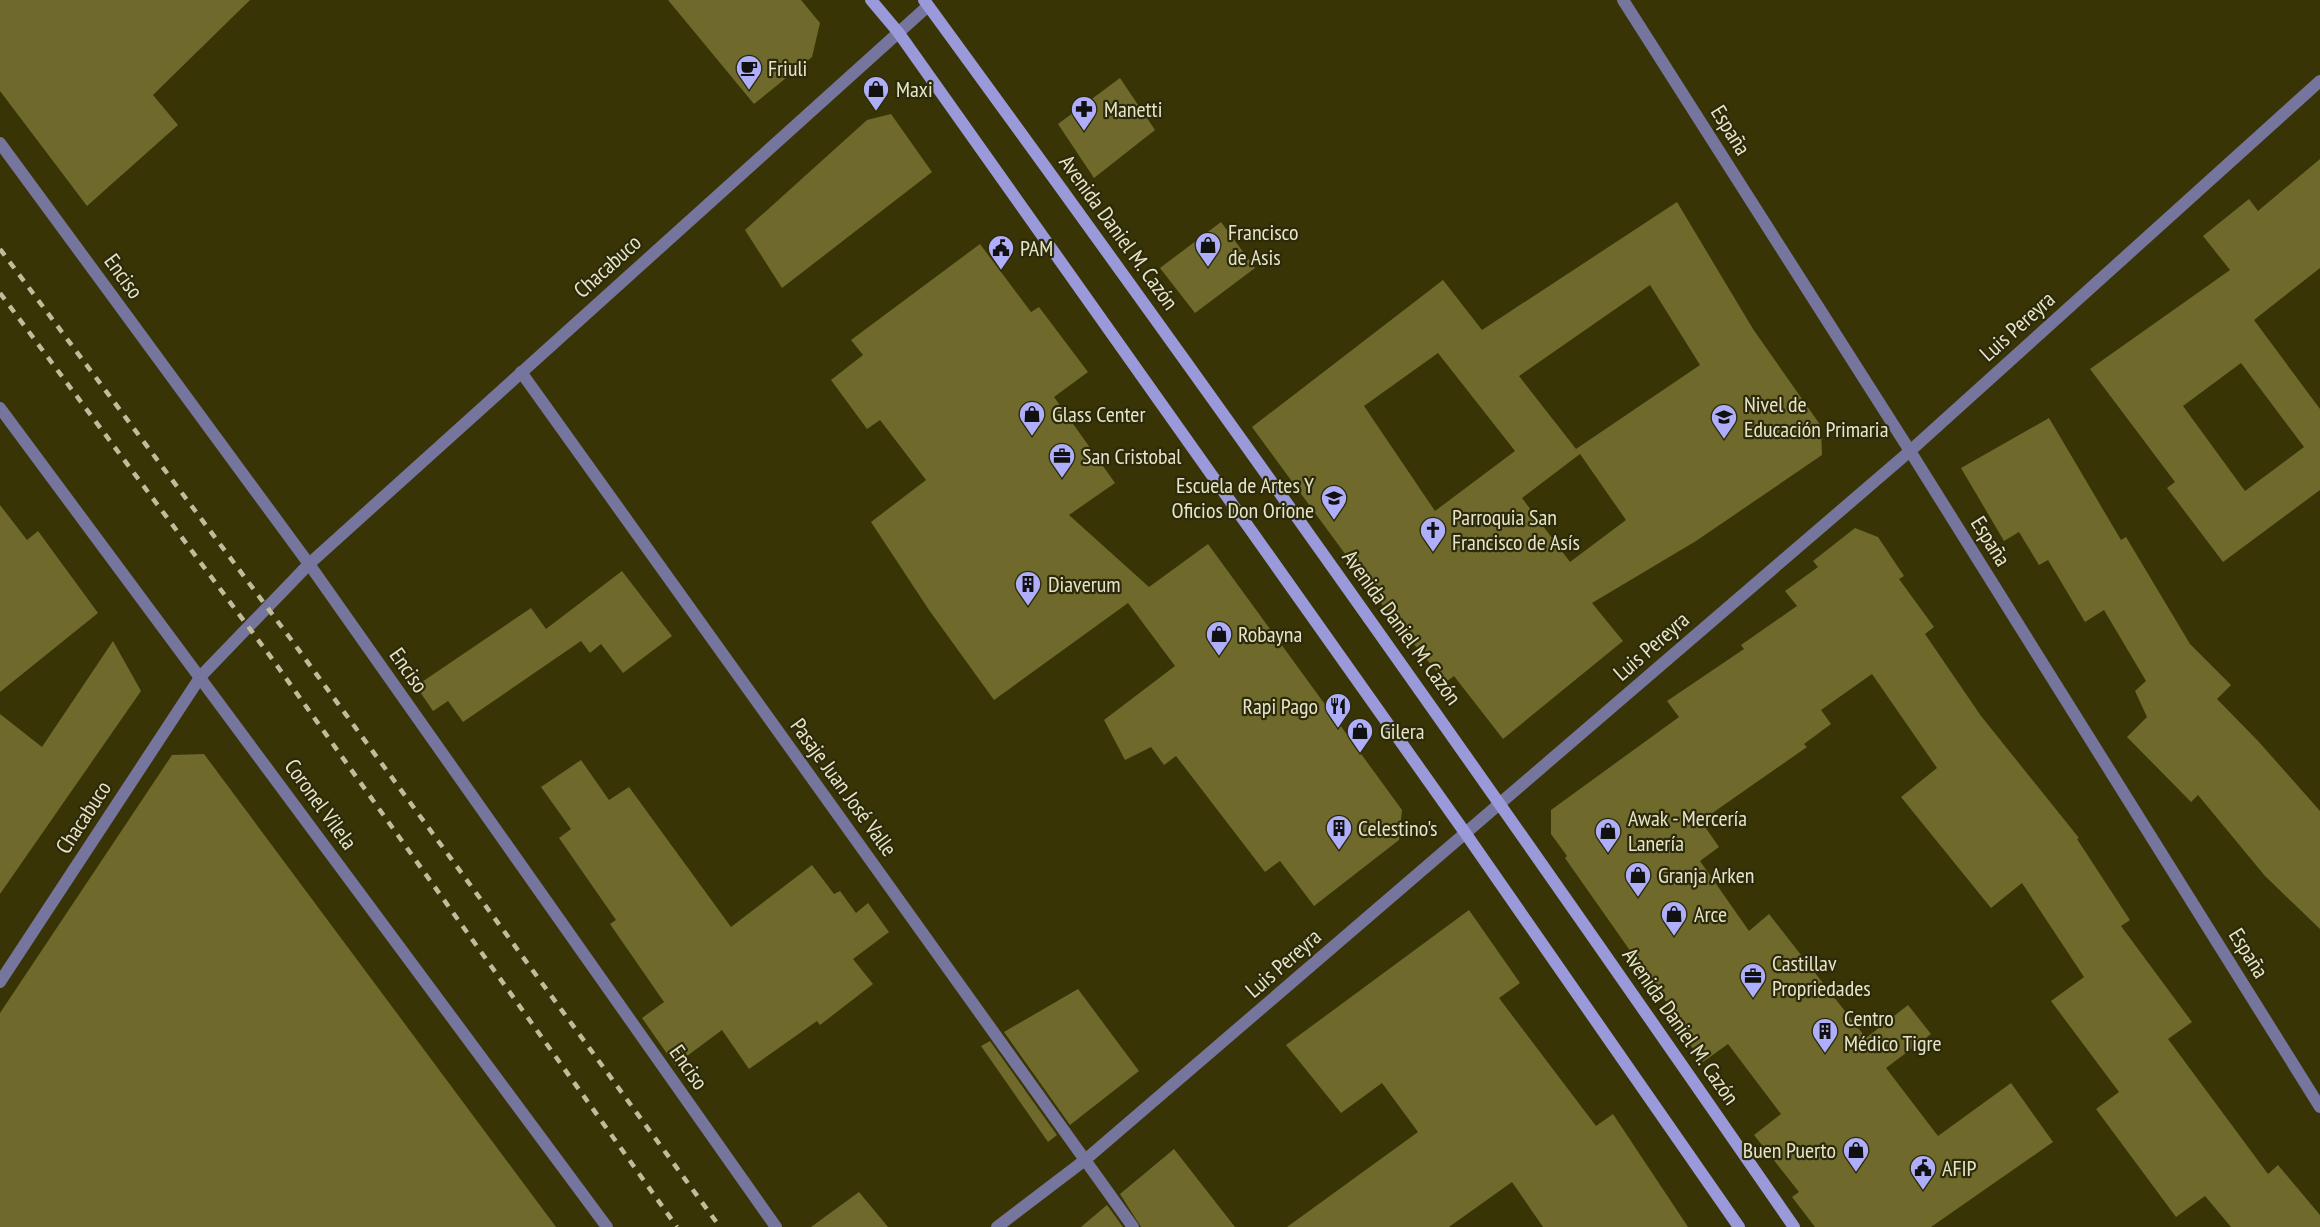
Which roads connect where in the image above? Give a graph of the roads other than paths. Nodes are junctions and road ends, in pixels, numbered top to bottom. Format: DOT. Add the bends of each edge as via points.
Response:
graph roads {
  1 [pos="871,0"];
  2 [pos="1623,0"];
  3 [pos="928,2"];
  4 [pos="898,32"];
  5 [pos="2320,81"];
  6 [pos="0,143"];
  7 [pos="521,372"];
  8 [pos="0,408"];
  9 [pos="1910,451"];
  10 [pos="309,564"];
  11 [pos="201,676"];
  12 [pos="1501,802"];
  13 [pos="1466,834"];
  14 [pos="0,982"];
  15 [pos="2320,1107"];
  16 [pos="1085,1160"];
  17 [pos="607,1227"];
  18 [pos="776,1227"];
  19 [pos="997,1227"];
  20 [pos="1133,1227"];
  21 [pos="1739,1227"];
  22 [pos="1794,1227"];
  1 -- 4 [label="main road"];
  2 -- 9 [label="street, España"];
  3 -- 4 [label="street, Chacabuco"];
  3 -- 12 [label="main road, Avenida Daniel M. Cazón"];
  4 -- 7 [label="street, Chacabuco"];
  4 -- 13 [label="main road"];
  5 -- 9 [label="street, Luis Pereyra"];
  6 -- 10 [label="street, Enciso"];
  7 -- 10 [label="street, Chacabuco"];
  7 -- 16 [label="street, Pasaje Juan José Valle"];
  8 -- 11 [label="street, Coronel Vilela"];
  9 -- 12 [label="street, Luis Pereyra"];
  9 -- 15 [label="street, España"];
  10 -- 11 [label="street, Chacabuco"];
  10 -- 18 [label="street, Enciso"];
  11 -- 14 [label="street, Chacabuco"];
  11 -- 17 [label="street, Coronel Vilela"];
  12 -- 13 [label="street, Luis Pereyra"];
  12 -- 22 [label="main road, Avenida Daniel M. Cazón"];
  13 -- 16 [label="street, Luis Pereyra"];
  13 -- 21 [label="main road"];
  16 -- 19 [label="street, Luis Pereyra"];
  16 -- 20 [label="street, Pasaje Juan José Valle"];
}
